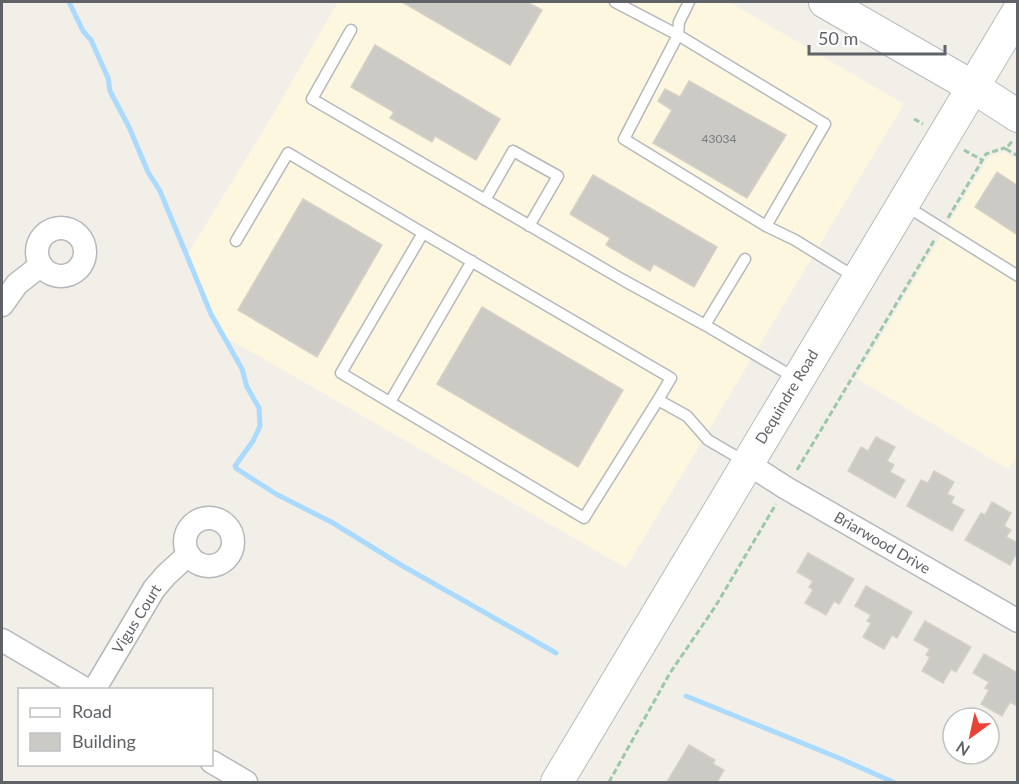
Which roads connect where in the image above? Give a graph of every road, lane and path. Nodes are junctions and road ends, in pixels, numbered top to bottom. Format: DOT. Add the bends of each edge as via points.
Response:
graph roads {
  1 [pos="615,2"];
  2 [pos="689,2"];
  3 [pos="825,2"];
  4 [pos="1017,12"];
  5 [pos="351,30"];
  6 [pos="678,34"];
  7 [pos="973,87"];
  8 [pos="1015,128"];
  9 [pos="1006,149"];
  10 [pos="975,156"];
  11 [pos="1017,156"];
  12 [pos="982,160"];
  13 [pos="485,200"];
  14 [pos="903,204"];
  15 [pos="529,226"];
  16 [pos="766,226"];
  17 [pos="942,228"];
  18 [pos="423,233"];
  19 [pos="236,241"];
  20 [pos="745,259"];
  21 [pos="472,261"];
  22 [pos="40,266"];
  23 [pos="1017,276"];
  24 [pos="858,278"];
  25 [pos="2,305"];
  26 [pos="705,325"];
  27 [pos="798,379"];
  28 [pos="658,400"];
  29 [pos="390,402"];
  30 [pos="747,463"];
  31 [pos="794,475"];
  32 [pos="779,500"];
  33 [pos="188,555"];
  34 [pos="1017,621"];
  35 [pos="2,640"];
  36 [pos="84,688"];
  37 [pos="95,688"];
  38 [pos="213,763"];
  39 [pos="246,783"];
  40 [pos="556,783"];
  41 [pos="609,783"];
  1 -- 6 [label="lane"];
  2 -- 6 [label="lane"];
  3 -- 7 [label="main road"];
  4 -- 7 [label="main road, Dequindre Road"];
  5 -- 13 [label="lane" via="312,99"];
  6 -- 16 [label="lane" via="624,139"];
  6 -- 16 [label="lane" via="825,123"];
  7 -- 8 [label="main road"];
  7 -- 14 [label="main road, Dequindre Road"];
  8 -- 9 [label="path"];
  9 -- 11 [label="path"];
  9 -- 12 [label="path" via="986,154"];
  10 -- 12 [label="path"];
  12 -- 17 [label="path"];
  13 -- 15 [label="lane"];
  13 -- 15 [label="lane" via="513,151 558,176"];
  14 -- 17 [label="lane"];
  14 -- 24 [label="main road, Dequindre Road"];
  15 -- 26 [label="lane"];
  16 -- 24 [label="lane"];
  17 -- 23 [label="lane"];
  17 -- 31 [label="path"];
  18 -- 19 [label="lane" via="288,153"];
  18 -- 21 [label="lane"];
  18 -- 29 [label="lane" via="341,373"];
  20 -- 26 [label="lane"];
  21 -- 28 [label="lane" via="671,378"];
  21 -- 29 [label="lane"];
  22 -- 25 [label="street" via="17,284"];
  24 -- 27 [label="main road, Dequindre Road"];
  26 -- 27 [label="lane"];
  27 -- 30 [label="main road, Dequindre Road"];
  28 -- 29 [label="lane" via="584,518"];
  28 -- 30 [label="lane" via="687,416 708,440"];
  30 -- 34 [label="street, Briarwood Drive"];
  30 -- 40 [label="main road, Dequindre Road"];
  32 -- 41 [label="path" via="670,673"];
  33 -- 37 [label="street, Vigus Court" via="154,589"];
  35 -- 36 [label="street"];
  38 -- 39 [label="street"];
}
